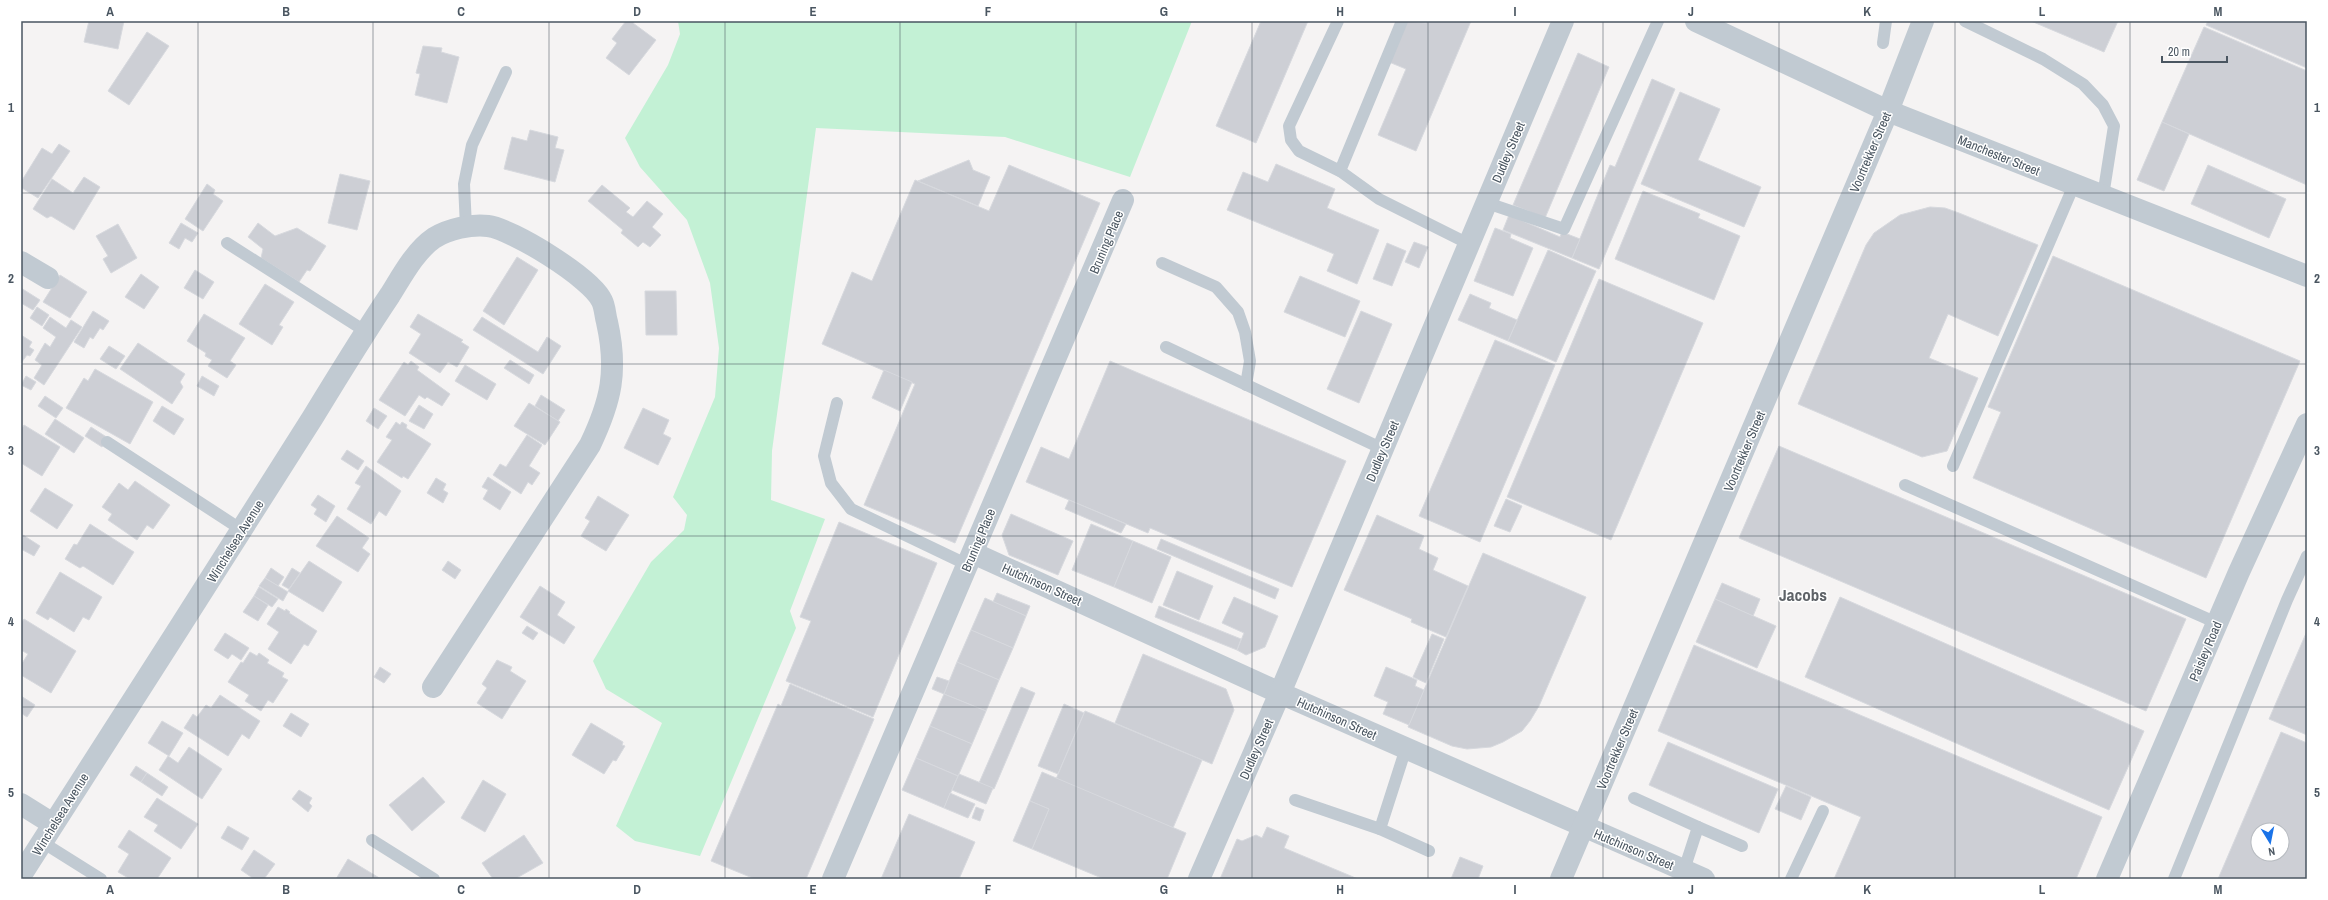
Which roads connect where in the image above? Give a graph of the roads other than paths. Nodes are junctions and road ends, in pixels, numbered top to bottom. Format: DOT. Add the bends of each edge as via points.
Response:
graph roads {
  1 [pos="1338,21"];
  2 [pos="1402,21"];
  3 [pos="1563,21"];
  4 [pos="1658,21"];
  5 [pos="1696,21"];
  6 [pos="1886,21"];
  7 [pos="1923,21"];
  8 [pos="1966,21"];
  9 [pos="1883,43"];
  10 [pos="506,72"];
  11 [pos="1888,111"];
  12 [pos="1340,171"];
  13 [pos="2074,185"];
  14 [pos="2104,196"];
  15 [pos="1123,200"];
  16 [pos="1487,203"];
  17 [pos="466,227"];
  18 [pos="227,243"];
  19 [pos="1469,244"];
  20 [pos="21,262"];
  21 [pos="1162,263"];
  22 [pos="2307,276"];
  23 [pos="48,278"];
  24 [pos="365,332"];
  25 [pos="1166,347"];
  26 [pos="1246,385"];
  27 [pos="837,402"];
  28 [pos="2307,424"];
  29 [pos="107,442"];
  30 [pos="1383,449"];
  31 [pos="1953,466"];
  32 [pos="1905,485"];
  33 [pos="242,530"];
  34 [pos="2307,556"];
  35 [pos="970,559"];
  36 [pos="2217,623"];
  37 [pos="433,687"];
  38 [pos="1280,693"];
  39 [pos="1406,748"];
  40 [pos="1634,798"];
  41 [pos="1295,800"];
  42 [pos="21,804"];
  43 [pos="1823,811"];
  44 [pos="1698,827"];
  45 [pos="1584,828"];
  46 [pos="1380,829"];
  47 [pos="48,833"];
  48 [pos="372,840"];
  49 [pos="1742,846"];
  50 [pos="1429,850"];
  51 [pos="1684,870"];
  52 [pos="21,875"];
  53 [pos="101,879"];
  54 [pos="434,879"];
  55 [pos="833,879"];
  56 [pos="1199,879"];
  57 [pos="1561,879"];
  58 [pos="1704,879"];
  59 [pos="1792,879"];
  60 [pos="2107,879"];
  61 [pos="2174,879"];
  1 -- 12 [label="lane" via="1289,126 1291,140 1299,151"];
  2 -- 12 [label="lane"];
  3 -- 16 [label="street, Dudley Street"];
  4 -- 16 [label="lane" via="1564,229"];
  5 -- 11 [label="street, Manchester Street"];
  6 -- 9 [label="lane"];
  7 -- 11 [label="street, Voortrekker Street"];
  8 -- 14 [label="lane" via="2043,59 2083,84 2103,105 2114,126"];
  10 -- 17 [label="lane" via="472,145 464,184"];
  11 -- 13 [label="street, Manchester Street"];
  11 -- 45 [label="street, Voortrekker Street"];
  12 -- 19 [label="lane" via="1379,199"];
  13 -- 14 [label="street, Manchester Street"];
  13 -- 31 [label="lane"];
  14 -- 22 [label="street, Manchester Street"];
  15 -- 35 [label="street, Bruning Place"];
  16 -- 19 [label="street, Dudley Street"];
  17 -- 24 [label="street, Winchelsea Avenue" via="434,238 416,256"];
  17 -- 37 [label="street, Winchelsea Avenue" via="488,226 507,232 554,258 590,284 602,300 614,371 604,415 590,445"];
  18 -- 24 [label="lane"];
  19 -- 30 [label="street, Dudley Street"];
  20 -- 23 [label="street"];
  21 -- 26 [label="lane" via="1216,288 1238,312 1245,332 1250,361"];
  24 -- 33 [label="street, Winchelsea Avenue"];
  25 -- 26 [label="lane"];
  26 -- 30 [label="lane"];
  27 -- 35 [label="lane" via="824,456 831,483 851,509"];
  28 -- 36 [label="street, Paisley Road"];
  29 -- 33 [label="lane"];
  30 -- 38 [label="street, Dudley Street"];
  32 -- 36 [label="lane"];
  33 -- 47 [label="street, Winchelsea Avenue"];
  34 -- 61 [label="lane"];
  35 -- 38 [label="street, Hutchinson Street"];
  35 -- 55 [label="street, Bruning Place"];
  36 -- 60 [label="street, Paisley Road"];
  38 -- 39 [label="street, Hutchinson Street"];
  38 -- 56 [label="street, Dudley Street"];
  39 -- 45 [label="street, Hutchinson Street"];
  39 -- 46 [label="lane"];
  40 -- 44 [label="lane"];
  41 -- 46 [label="lane"];
  42 -- 47 [label="street"];
  43 -- 59 [label="lane"];
  44 -- 49 [label="lane"];
  44 -- 51 [label="lane"];
  45 -- 51 [label="street, Hutchinson Street"];
  45 -- 57 [label="street, Voortrekker Street"];
  46 -- 50 [label="lane"];
  47 -- 52 [label="street, Winchelsea Avenue"];
  47 -- 53 [label="lane"];
  48 -- 54 [label="lane"];
  51 -- 58 [label="street, Hutchinson Street"];
}
